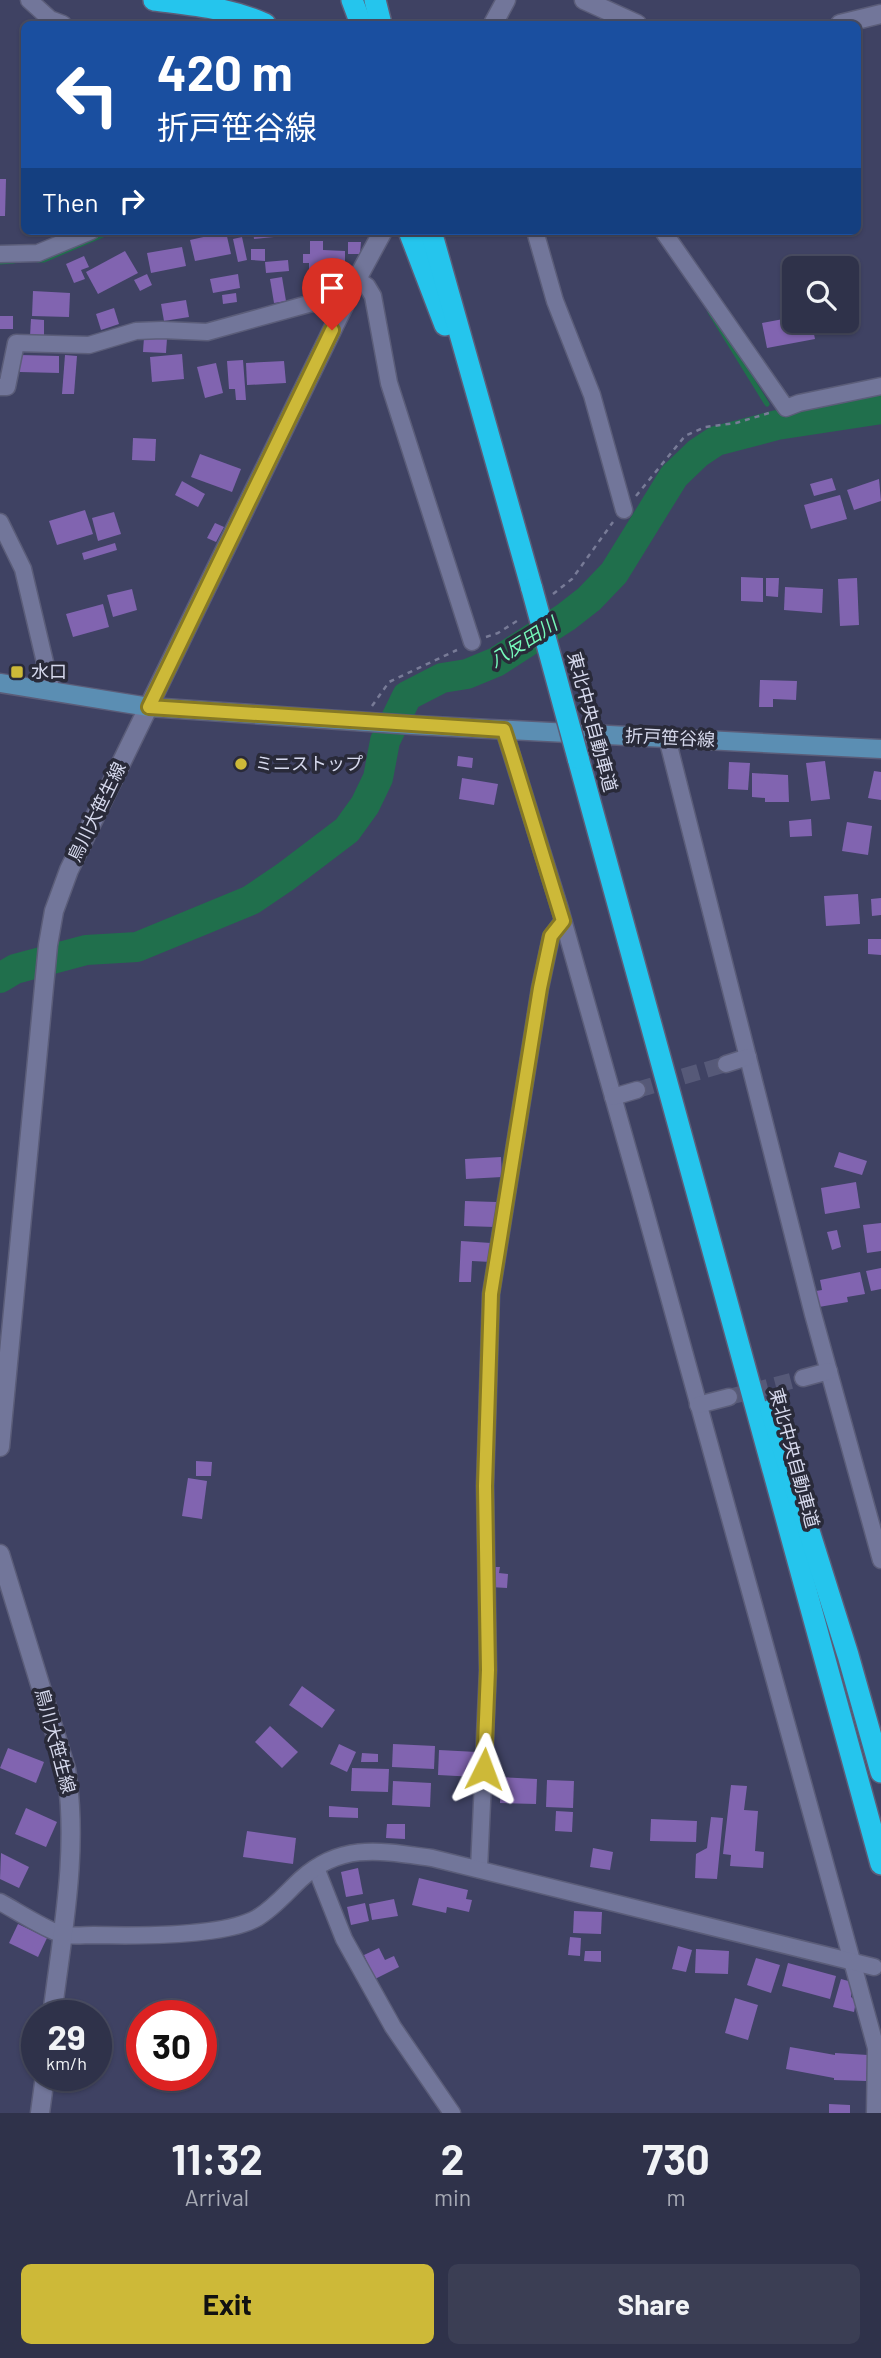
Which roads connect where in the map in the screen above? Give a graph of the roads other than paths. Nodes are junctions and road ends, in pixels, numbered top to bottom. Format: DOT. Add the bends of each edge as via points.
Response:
graph roads {
  1 [pos="29,0"];
  2 [pos="154,0"];
  3 [pos="352,0"];
  4 [pos="375,0"];
  5 [pos="506,0"];
  6 [pos="584,0"];
  7 [pos="881,14"];
  8 [pos="55,21"];
  9 [pos="258,21"];
  10 [pos="360,21"];
  11 [pos="381,21"];
  12 [pos="495,21"];
  13 [pos="631,21"];
  14 [pos="853,21"];
  15 [pos="82,235"];
  16 [pos="381,235"];
  17 [pos="429,235"];
  18 [pos="536,235"];
  19 [pos="666,235"];
  20 [pos="0,254"];
  21 [pos="356,279"];
  22 [pos="344,305"];
  23 [pos="881,386"];
  24 [pos="0,387"];
  25 [pos="624,510"];
  26 [pos="0,522"];
  27 [pos="472,642"];
  28 [pos="0,683"];
  29 [pos="52,692"];
  30 [pos="149,707"];
  31 [pos="504,730"];
  32 [pos="667,738"];
  33 [pos="881,750"];
  34 [pos="563,921"];
  35 [pos="748,1057"];
  36 [pos="663,1064"];
  37 [pos="726,1064"];
  38 [pos="637,1090"];
  39 [pos="613,1097"];
  40 [pos="829,1371"];
  41 [pos="803,1378"];
  42 [pos="729,1397"];
  43 [pos="698,1405"];
  44 [pos="0,1447"];
  45 [pos="0,1554"];
  46 [pos="881,1560"];
  47 [pos="881,1772"];
  48 [pos="881,1864"];
  49 [pos="316,1868"];
  50 [pos="479,1869"];
  51 [pos="0,1902"];
  52 [pos="62,1934"];
  53 [pos="853,1962"];
  54 [pos="874,1967"];
  55 [pos="54,2000"];
  56 [pos="43,2091"];
  57 [pos="40,2113"];
  58 [pos="453,2113"];
  59 [pos="875,2113"];
  1 -- 8 [label="street"];
  2 -- 9 [label="highway" via="222,9"];
  3 -- 10 [label="highway"];
  4 -- 11 [label="highway"];
  5 -- 12 [label="street"];
  6 -- 13 [label="street"];
  7 -- 14 [label="street"];
  15 -- 20 [label="street" via="38,253"];
  16 -- 21 [label="street, 鳥川大笹生線"];
  17 -- 36 [label="highway, 東北中央自動車道, bridge" via="492,447 542,591 578,758"];
  18 -- 25 [label="street" via="555,301 592,394"];
  19 -- 23 [label="street" via="786,408"];
  21 -- 22 [label="street, 鳥川大笹生線"];
  21 -- 27 [label="street" via="373,296 389,383"];
  22 -- 24 [label="street" via="312,303 207,332 136,331 89,345 16,343 7,387"];
  22 -- 30 [label="street, 鳥川大笹生線"];
  26 -- 29 [label="street" via="23,569"];
  28 -- 29 [label="main road, 折戸笹谷線"];
  29 -- 30 [label="main road, 折戸笹谷線"];
  30 -- 31 [label="main road, 折戸笹谷線"];
  30 -- 44 [label="street, 鳥川大笹生線" via="69,870 54,911"];
  31 -- 32 [label="main road, 折戸笹谷線"];
  31 -- 34 [label="street"];
  32 -- 33 [label="main road, 折戸笹谷線"];
  32 -- 35 [label="street"];
  34 -- 39 [label="street"];
  34 -- 50 [label="street" via="551,936 540,988 491,1294 485,1486 488,1670"];
  35 -- 37 [label="street"];
  35 -- 40 [label="street"];
  36 -- 47 [label="highway, 東北中央自動車道"];
  36 -- 48 [label="highway, 東北中央自動車道"];
  38 -- 39 [label="street"];
  39 -- 43 [label="street"];
  40 -- 41 [label="street"];
  40 -- 46 [label="street"];
  42 -- 43 [label="street"];
  43 -- 53 [label="street"];
  45 -- 52 [label="street, 鳥川大笹生線" via="66,1769 72,1843"];
  49 -- 50 [label="street" via="343,1854 364,1850"];
  49 -- 52 [label="street" via="257,1918 232,1927 185,1933"];
  49 -- 58 [label="street" via="356,1961 393,2027"];
  50 -- 53 [label="street"];
  51 -- 52 [label="street"];
  52 -- 55 [label="street, 鳥川大笹生線"];
  53 -- 54 [label="street"];
  53 -- 59 [label="street" via="876,2048"];
  56 -- 57 [label="street"];
}
